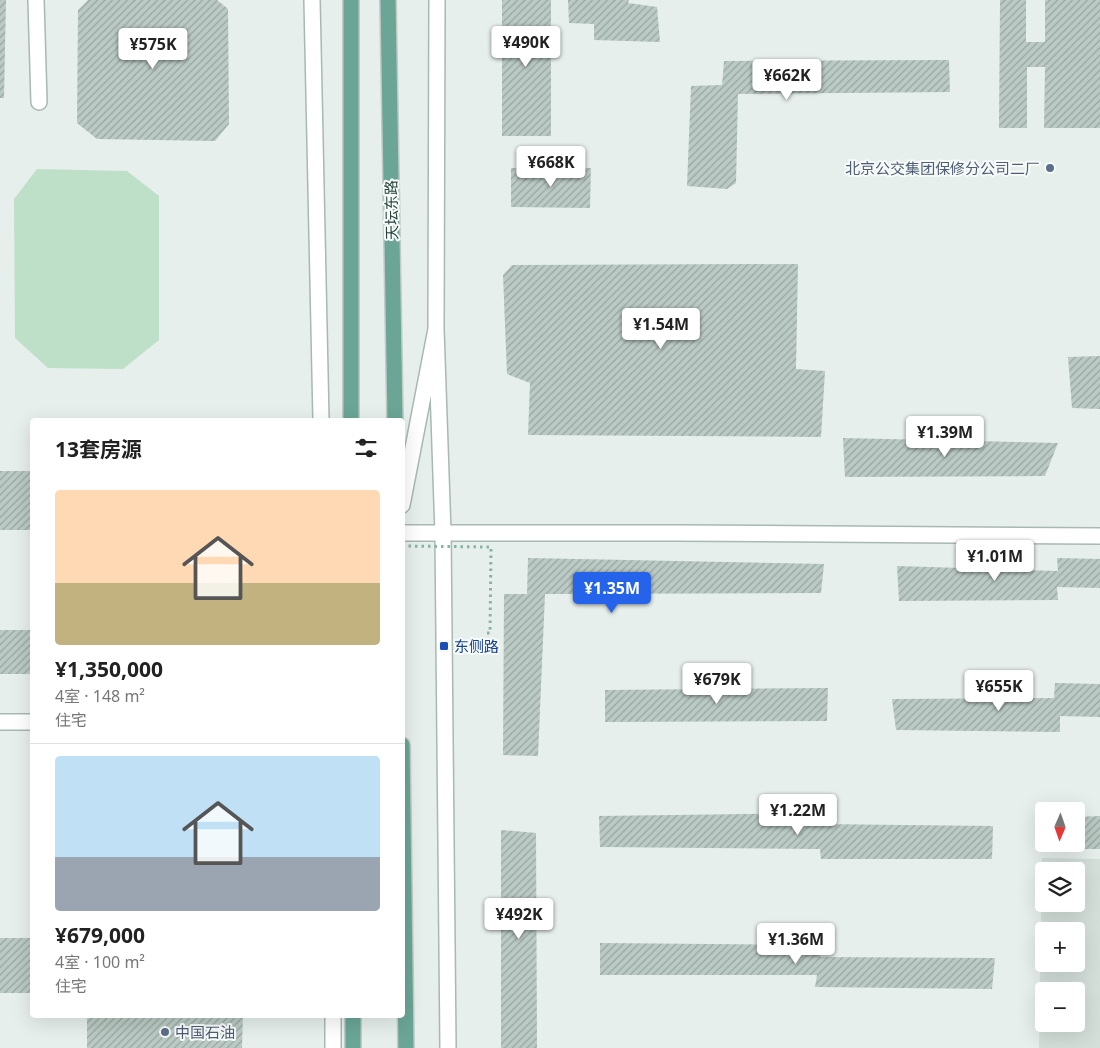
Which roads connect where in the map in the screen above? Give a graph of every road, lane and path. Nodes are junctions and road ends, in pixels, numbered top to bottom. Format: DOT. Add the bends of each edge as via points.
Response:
graph roads {
  1 [pos="36,0"];
  2 [pos="312,0"];
  3 [pos="351,0"];
  4 [pos="388,0"];
  5 [pos="437,0"];
  6 [pos="39,102"];
  7 [pos="436,329"];
  8 [pos="322,418"];
  9 [pos="351,418"];
  10 [pos="395,418"];
  11 [pos="405,489"];
  12 [pos="405,533"];
  13 [pos="443,533"];
  14 [pos="1100,536"];
  15 [pos="405,546"];
  16 [pos="484,633"];
  17 [pos="0,722"];
  18 [pos="30,722"];
  19 [pos="405,972"];
  20 [pos="333,1018"];
  21 [pos="353,1018"];
  22 [pos="333,1048"];
  23 [pos="353,1048"];
  24 [pos="406,1048"];
  25 [pos="448,1048"];
  1 -- 6 [label="street"];
  2 -- 8 [label="street"];
  3 -- 9 [label="main road"];
  4 -- 10 [label="main road, 天坛东路"];
  5 -- 7 [label="street"];
  7 -- 11 [label="street"];
  7 -- 13 [label="street"];
  12 -- 13 [label="street"];
  13 -- 14 [label="street"];
  13 -- 25 [label="street"];
  15 -- 16 [label="path, bridge" via="491,547 490,633"];
  17 -- 18 [label="street"];
  19 -- 24 [label="main road"];
  20 -- 22 [label="street"];
  21 -- 23 [label="main road"];
}
